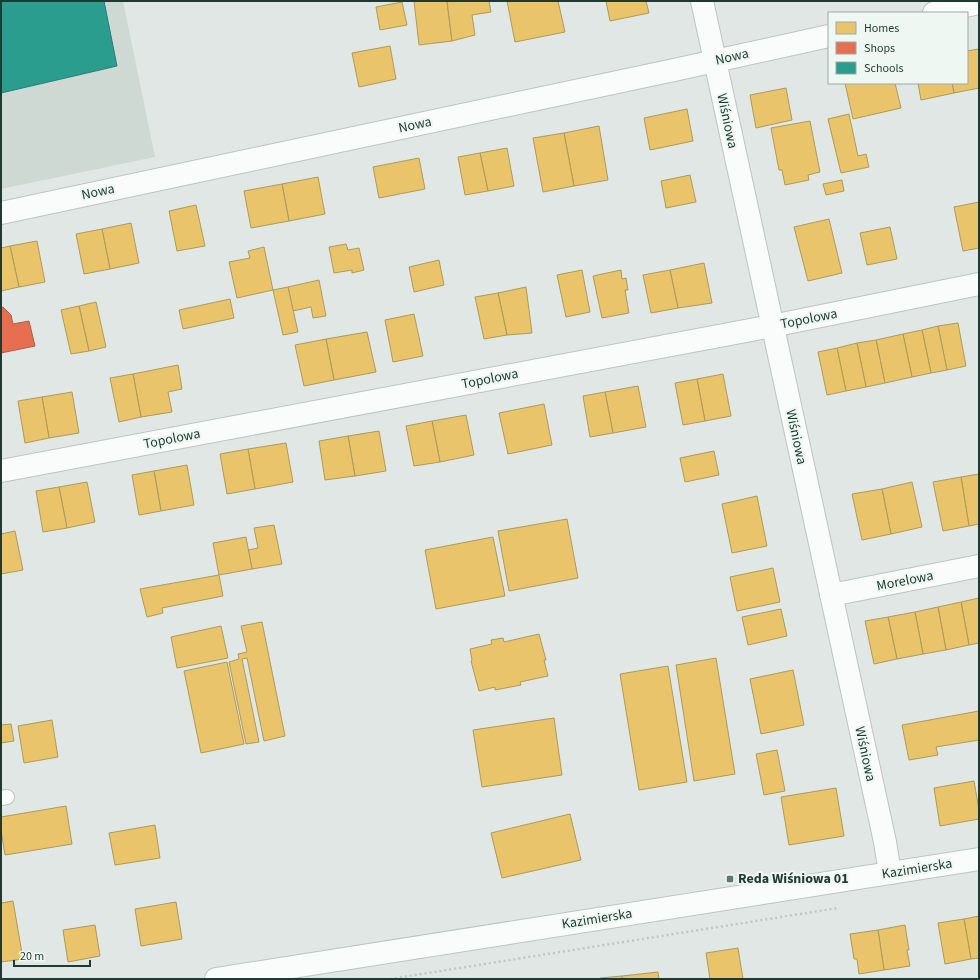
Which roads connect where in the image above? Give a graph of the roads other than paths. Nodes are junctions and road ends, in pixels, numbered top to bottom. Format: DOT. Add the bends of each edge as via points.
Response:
graph roads {
  1 [pos="702,1"];
  2 [pos="979,3"];
  3 [pos="938,12"];
  4 [pos="828,36"];
  5 [pos="715,61"];
  6 [pos="1,212"];
  7 [pos="979,284"];
  8 [pos="772,326"];
  9 [pos="1,471"];
  10 [pos="979,566"];
  11 [pos="830,595"];
  12 [pos="979,859"];
  13 [pos="890,873"];
  14 [pos="216,979"];
  1 -- 5 [label="street, Wiśniowa"];
  2 -- 3 [label="street"];
  4 -- 5 [label="street, Nowa"];
  5 -- 6 [label="street, Nowa"];
  5 -- 8 [label="street, Wiśniowa"];
  7 -- 8 [label="street, Topolowa"];
  8 -- 9 [label="street, Topolowa"];
  8 -- 11 [label="street, Wiśniowa"];
  10 -- 11 [label="street, Morelowa"];
  11 -- 13 [label="street, Wiśniowa"];
  12 -- 13 [label="street, Kazimierska"];
  13 -- 14 [label="street, Kazimierska"];
}
